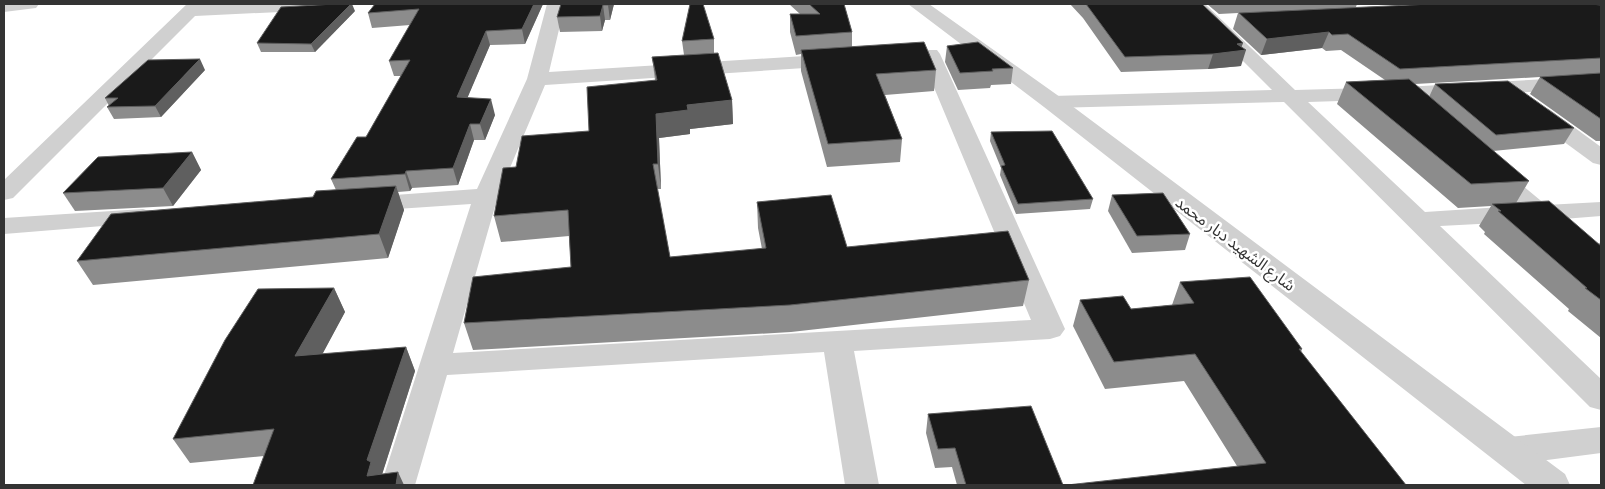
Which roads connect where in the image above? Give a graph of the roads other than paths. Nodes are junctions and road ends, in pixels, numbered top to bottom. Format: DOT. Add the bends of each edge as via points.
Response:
graph roads {
  1 [pos="30,4"];
  2 [pos="344,4"];
  3 [pos="556,4"];
  4 [pos="917,4"];
  5 [pos="1195,4"];
  6 [pos="1572,4"];
  7 [pos="1601,4"];
  8 [pos="1544,6"];
  9 [pos="4,7"];
  10 [pos="194,8"];
  11 [pos="1232,21"];
  12 [pos="1601,21"];
  13 [pos="1213,22"];
  14 [pos="945,53"];
  15 [pos="852,59"];
  16 [pos="537,79"];
  17 [pos="1601,82"];
  18 [pos="1504,87"];
  19 [pos="1404,93"];
  20 [pos="1290,96"];
  21 [pos="1052,102"];
  22 [pos="1426,113"];
  23 [pos="1601,158"];
  24 [pos="1479,159"];
  25 [pos="31,166"];
  26 [pos="4,170"];
  27 [pos="4,193"];
  28 [pos="486,196"];
  29 [pos="348,205"];
  30 [pos="1601,209"];
  31 [pos="1538,212"];
  32 [pos="161,216"];
  33 [pos="1417,220"];
  34 [pos="4,226"];
  35 [pos="1601,265"];
  36 [pos="836,341"];
  37 [pos="434,365"];
  38 [pos="1601,398"];
  39 [pos="1601,440"];
  40 [pos="1509,451"];
  41 [pos="398,485"];
  42 [pos="862,485"];
  43 [pos="1552,485"];
  1 -- 9 [label="street"];
  2 -- 10 [label="street"];
  3 -- 16 [label="street"];
  4 -- 14 [label="street, شارع الشهيد دبار محمد"];
  5 -- 13 [label="street"];
  6 -- 7 [label="street"];
  6 -- 8 [label="street"];
  6 -- 12 [label="street"];
  10 -- 25 [label="street"];
  11 -- 13 [label="street"];
  13 -- 20 [label="street"];
  14 -- 21 [label="street, شارع الشهيد دبار محمد"];
  14 -- 36 [label="street" via="1050,330"];
  15 -- 16 [label="street"];
  16 -- 28 [label="street"];
  17 -- 18 [label="street"];
  18 -- 19 [label="street"];
  18 -- 23 [label="street"];
  19 -- 20 [label="street"];
  19 -- 22 [label="street"];
  20 -- 21 [label="street"];
  20 -- 33 [label="street"];
  21 -- 40 [label="street, شارع الشهيد دبار محمد"];
  24 -- 31 [label="street"];
  25 -- 26 [label="street"];
  25 -- 27 [label="street"];
  28 -- 29 [label="street"];
  28 -- 37 [label="street"];
  30 -- 31 [label="street"];
  31 -- 33 [label="street"];
  31 -- 35 [label="street"];
  32 -- 34 [label="street"];
  33 -- 38 [label="street"];
  36 -- 37 [label="street"];
  36 -- 42 [label="street"];
  37 -- 41 [label="street"];
  39 -- 40 [label="street"];
  40 -- 43 [label="street, شارع الشهيد دبار محمد"];
}
